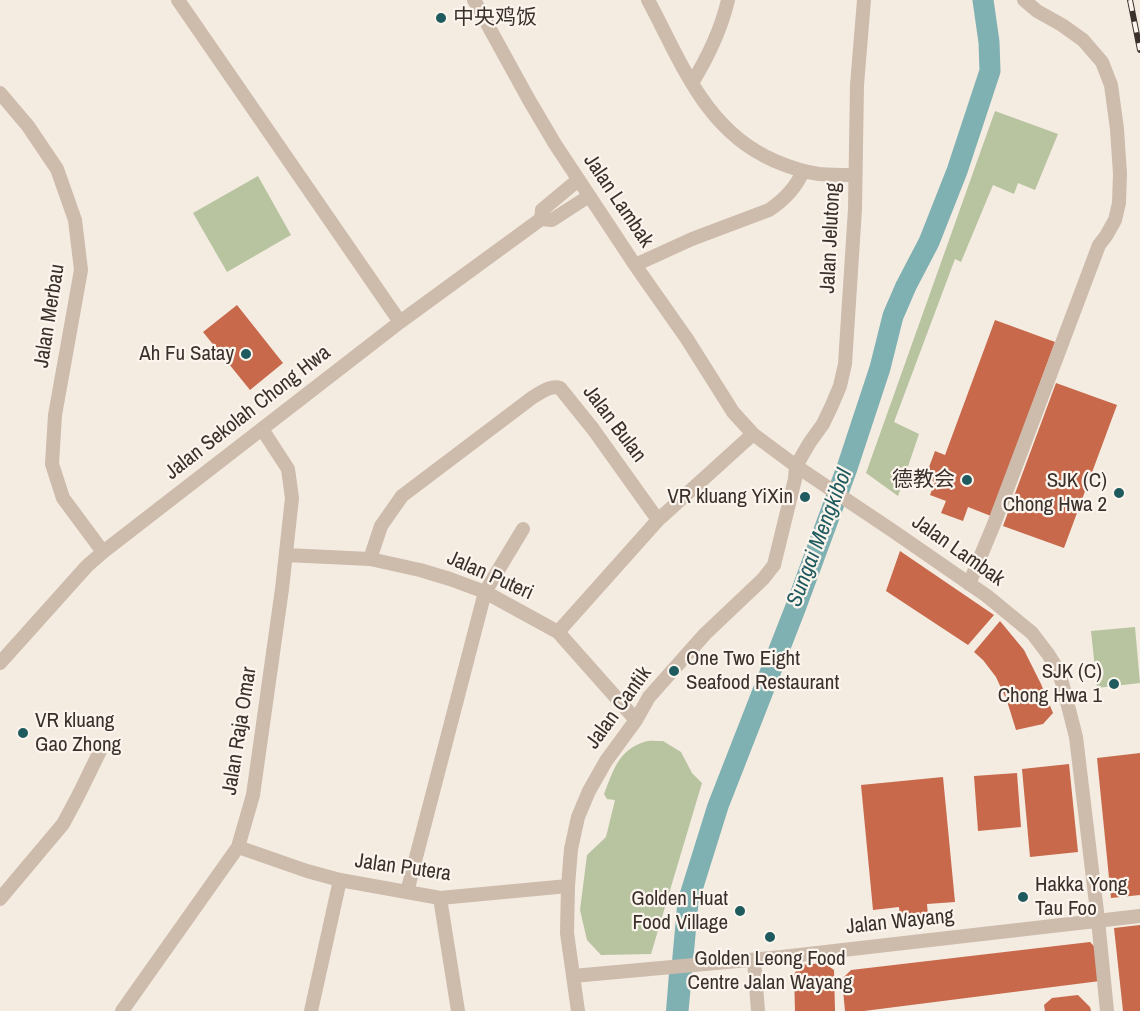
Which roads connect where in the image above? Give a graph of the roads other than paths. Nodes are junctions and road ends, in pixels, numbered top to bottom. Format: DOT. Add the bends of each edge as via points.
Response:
graph roads {
  1 [pos="178,0"];
  2 [pos="474,0"];
  3 [pos="648,0"];
  4 [pos="728,0"];
  5 [pos="864,0"];
  6 [pos="1024,0"];
  7 [pos="692,83"];
  8 [pos="0,93"];
  9 [pos="803,171"];
  10 [pos="855,175"];
  11 [pos="578,180"];
  12 [pos="589,196"];
  13 [pos="541,219"];
  14 [pos="635,265"];
  15 [pos="400,322"];
  16 [pos="262,429"];
  17 [pos="753,434"];
  18 [pos="796,466"];
  19 [pos="658,520"];
  20 [pos="523,530"];
  21 [pos="103,552"];
  22 [pos="286,555"];
  23 [pos="370,559"];
  24 [pos="969,584"];
  25 [pos="485,592"];
  26 [pos="558,632"];
  27 [pos="0,663"];
  28 [pos="636,720"];
  29 [pos="100,748"];
  30 [pos="238,847"];
  31 [pos="339,880"];
  32 [pos="568,886"];
  33 [pos="407,892"];
  34 [pos="440,898"];
  35 [pos="0,899"];
  36 [pos="1140,916"];
  37 [pos="1098,920"];
  38 [pos="754,960"];
  39 [pos="573,976"];
  40 [pos="122,1011"];
  41 [pos="311,1011"];
  42 [pos="458,1011"];
  43 [pos="578,1011"];
  44 [pos="758,1011"];
  45 [pos="1107,1011"];
  1 -- 15 [label="street"];
  2 -- 11 [label="street, Jalan Lambak"];
  3 -- 7 [label="street"];
  4 -- 7 [label="street" via="713,45"];
  5 -- 10 [label="street, Jalan Jelutong"];
  6 -- 24 [label="street" via="1083,40 1102,63 1115,108 1119,203 1115,220 1099,245"];
  7 -- 9 [label="street" via="707,107 734,136 765,157"];
  8 -- 21 [label="street, Jalan Merbau" via="57,169 75,220 81,270 54,415 52,464 63,498"];
  9 -- 10 [label="street"];
  9 -- 14 [label="street" via="791,192 769,210"];
  10 -- 18 [label="street, Jalan Jelutong" via="840,386 824,424"];
  11 -- 12 [label="street, Jalan Lambak"];
  11 -- 13 [label="street, Jalan Sekolah Chong Hwa" via="542,210"];
  12 -- 13 [label="street, Jalan Sekolah Chong Hwa" via="552,220"];
  12 -- 14 [label="street, Jalan Lambak"];
  13 -- 15 [label="street, Jalan Sekolah Chong Hwa"];
  14 -- 17 [label="street, Jalan Lambak" via="733,412"];
  15 -- 16 [label="street, Jalan Sekolah Chong Hwa"];
  16 -- 21 [label="street, Jalan Sekolah Chong Hwa"];
  16 -- 22 [label="street, Jalan Raja Omar" via="288,470 292,498"];
  17 -- 18 [label="street, Jalan Lambak"];
  17 -- 19 [label="street"];
  18 -- 24 [label="street, Jalan Lambak"];
  18 -- 28 [label="street, Jalan Cantik" via="774,565 705,634 649,697"];
  19 -- 23 [label="street, Jalan Bulan" via="566,395 560,388 548,388 402,496 381,526"];
  19 -- 26 [label="street"];
  20 -- 25 [label="street"];
  21 -- 27 [label="street, Jalan Sekolah Chong Hwa"];
  22 -- 23 [label="street, Jalan Puteri"];
  22 -- 30 [label="street, Jalan Raja Omar" via="253,795"];
  23 -- 25 [label="street, Jalan Puteri"];
  24 -- 37 [label="street, Jalan Lambak" via="1032,633 1058,670 1076,737"];
  25 -- 26 [label="street, Jalan Puteri"];
  25 -- 33 [label="street"];
  26 -- 28 [label="street, Jalan Puteri"];
  28 -- 32 [label="street, Jalan Cantik" via="606,761 578,816"];
  29 -- 35 [label="street" via="63,824"];
  30 -- 31 [label="street, Jalan Putera"];
  30 -- 40 [label="street, Jalan Raja Omar"];
  31 -- 33 [label="street, Jalan Putera"];
  31 -- 41 [label="street"];
  32 -- 34 [label="street, Jalan Putera"];
  32 -- 39 [label="street, Jalan Cantik" via="567,933"];
  33 -- 34 [label="street, Jalan Putera"];
  34 -- 42 [label="street"];
  36 -- 37 [label="street, Jalan Wayang"];
  37 -- 38 [label="street, Jalan Wayang"];
  37 -- 45 [label="street, Jalan Lambak"];
  38 -- 39 [label="street, Jalan Wayang"];
  38 -- 44 [label="street"];
  39 -- 43 [label="street, Jalan Cantik"];
}
